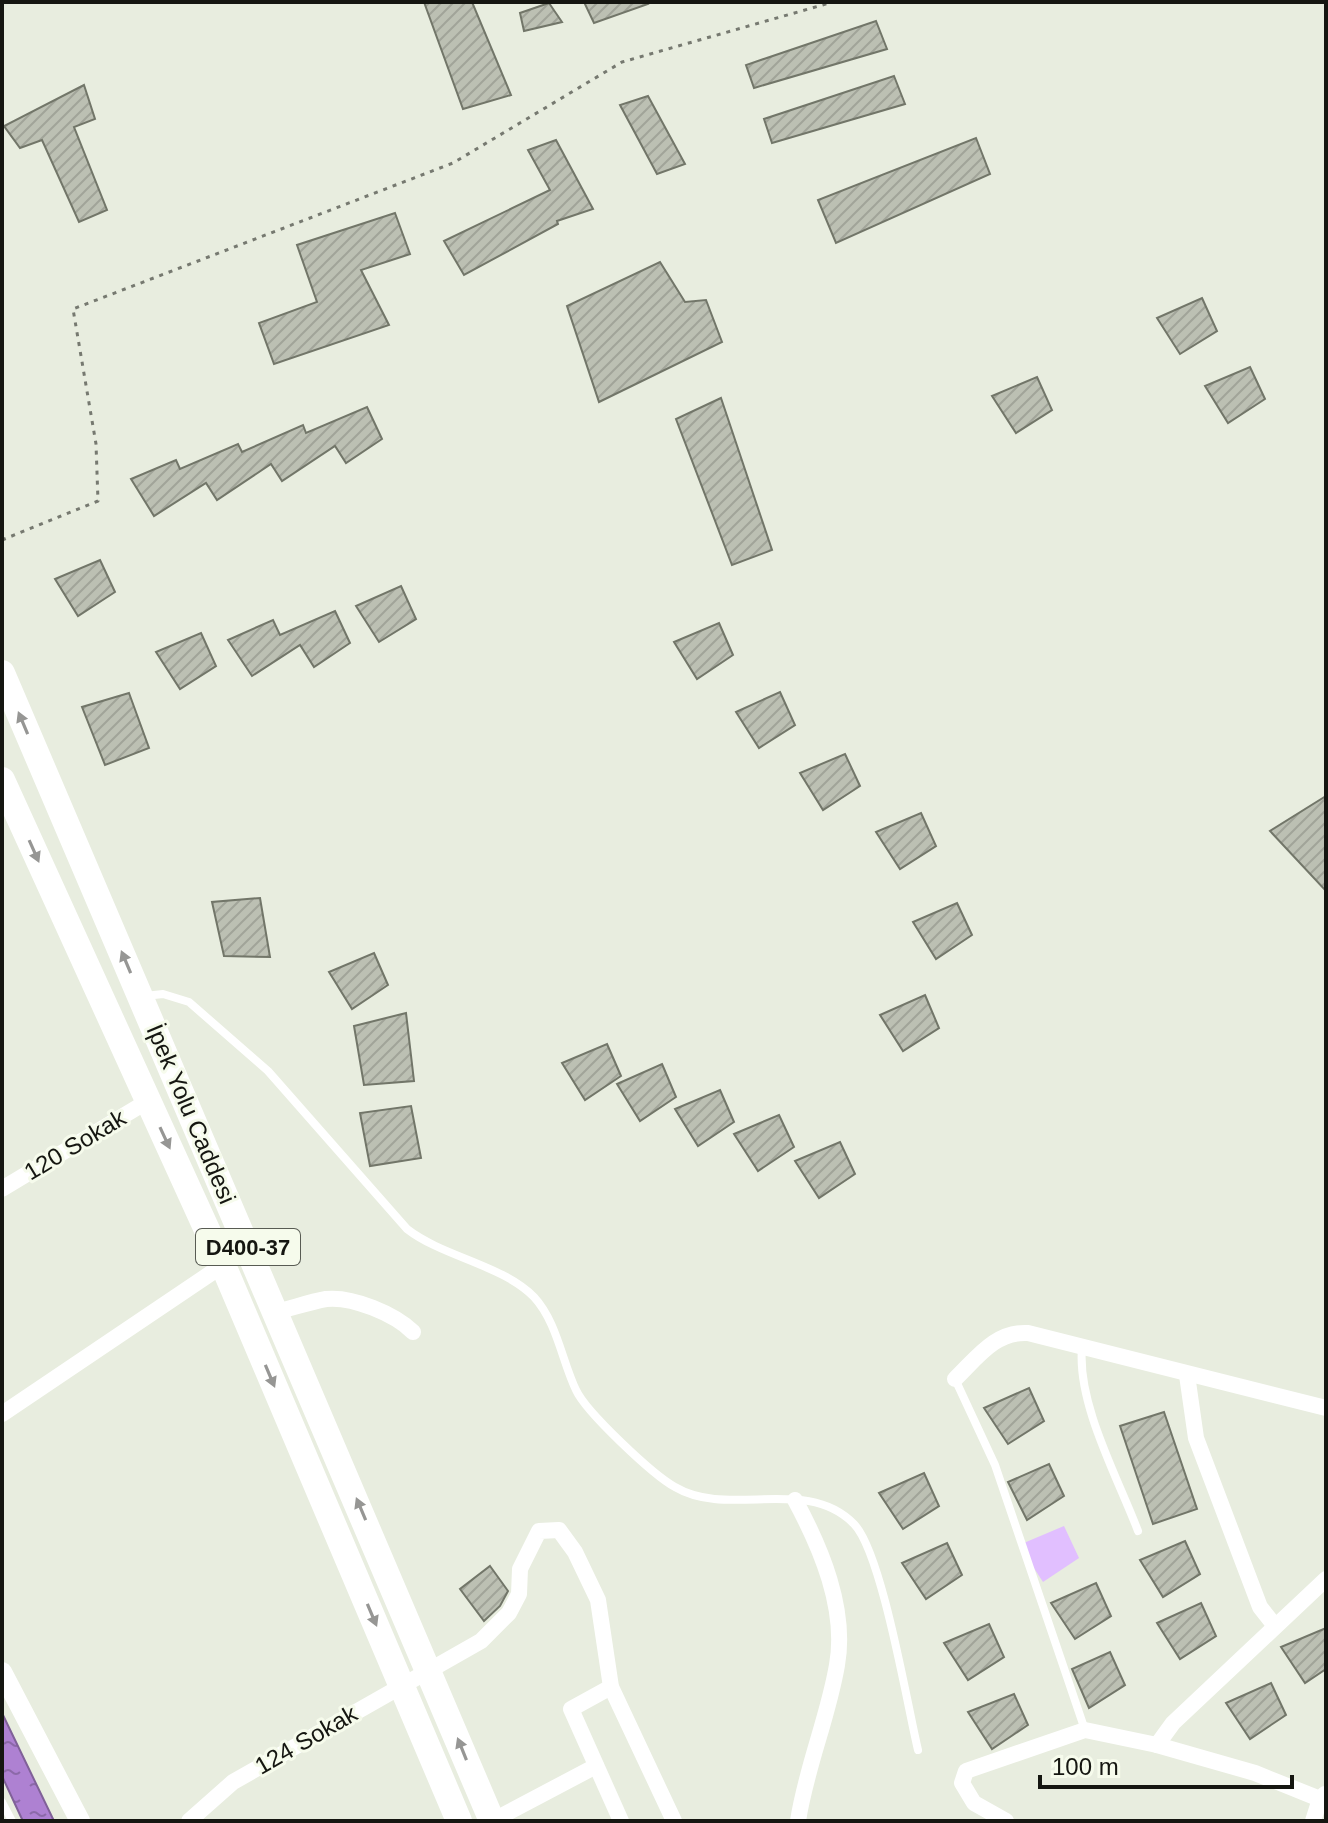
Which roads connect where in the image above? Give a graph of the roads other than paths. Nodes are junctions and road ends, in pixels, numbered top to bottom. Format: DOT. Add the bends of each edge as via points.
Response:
graph roads {
  1 [pos="2,673"];
  2 [pos="2,780"];
  3 [pos="141,997"];
  4 [pos="148,1101"];
  5 [pos="2,1189"];
  6 [pos="223,1265"];
  7 [pos="276,1312"];
  8 [pos="413,1332"];
  9 [pos="1082,1348"];
  10 [pos="1187,1375"];
  11 [pos="955,1379"];
  12 [pos="1326,1408"];
  13 [pos="2,1414"];
  14 [pos="795,1500"];
  15 [pos="1138,1531"];
  16 [pos="1326,1579"];
  17 [pos="1275,1626"];
  18 [pos="430,1669"];
  19 [pos="2,1672"];
  20 [pos="402,1684"];
  21 [pos="611,1687"];
  22 [pos="1085,1730"];
  23 [pos="1157,1745"];
  24 [pos="918,1750"];
  25 [pos="596,1766"];
  26 [pos="1323,1796"];
  27 [pos="2,1802"];
  28 [pos="12,1821"];
  29 [pos="80,1821"];
  30 [pos="189,1821"];
  31 [pos="459,1821"];
  32 [pos="492,1821"];
  33 [pos="621,1821"];
  34 [pos="674,1821"];
  35 [pos="798,1821"];
  36 [pos="1006,1821"];
  37 [pos="1313,1821"];
  3 -- 1 [label="highway, İpek Yolu Caddesi / D400-37, one-way"];
  2 -- 4 [label="highway, İpek Yolu Caddesi / D400-37, one-way"];
  3 -- 7 [label="highway, İpek Yolu Caddesi / D400-37"];
  3 -- 14 [label="lane" via="163,994 189,1002 290,1094 407,1229 534,1297 581,1400 665,1481 712,1500"];
  4 -- 5 [label="street, 120 Sokak"];
  4 -- 6 [label="highway, İpek Yolu Caddesi / D400-37, one-way"];
  6 -- 13 [label="street"];
  6 -- 20 [label="highway, İpek Yolu Caddesi / D400-37, one-way"];
  7 -- 8 [label="street" via="345,1300"];
  18 -- 7 [label="highway, İpek Yolu Caddesi / D400-37, one-way"];
  9 -- 10 [label="street"];
  9 -- 11 [label="street" via="1028,1333 1008,1334"];
  9 -- 15 [label="lane" via="1087,1397"];
  10 -- 12 [label="street"];
  10 -- 17 [label="street" via="1196,1438 1260,1607"];
  11 -- 22 [label="lane" via="995,1465"];
  14 -- 24 [label="lane" via="818,1504 847,1519 868,1548"];
  14 -- 35 [label="street" via="830,1583 839,1631 832,1688"];
  16 -- 17 [label="street"];
  17 -- 23 [label="street" via="1168,1728"];
  18 -- 20 [label="street, 124 Sokak"];
  18 -- 21 [label="street, 124 Sokak" via="481,1641 509,1613 519,1594 520,1569 529,1547 539,1531 559,1530 598,1600"];
  32 -- 18 [label="highway, İpek Yolu Caddesi / D400-37, one-way"];
  19 -- 29 [label="street"];
  20 -- 30 [label="street, 124 Sokak" via="233,1782"];
  20 -- 31 [label="highway, İpek Yolu Caddesi / D400-37"];
  21 -- 25 [label="street" via="571,1709"];
  21 -- 34 [label="street"];
  22 -- 23 [label="street"];
  22 -- 36 [label="street" via="966,1771 962,1783 974,1803"];
  23 -- 26 [label="street"];
  25 -- 32 [label="street"];
  25 -- 33 [label="street"];
  26 -- 37 [label="street"];
  27 -- 28 [label="lane"];
}
